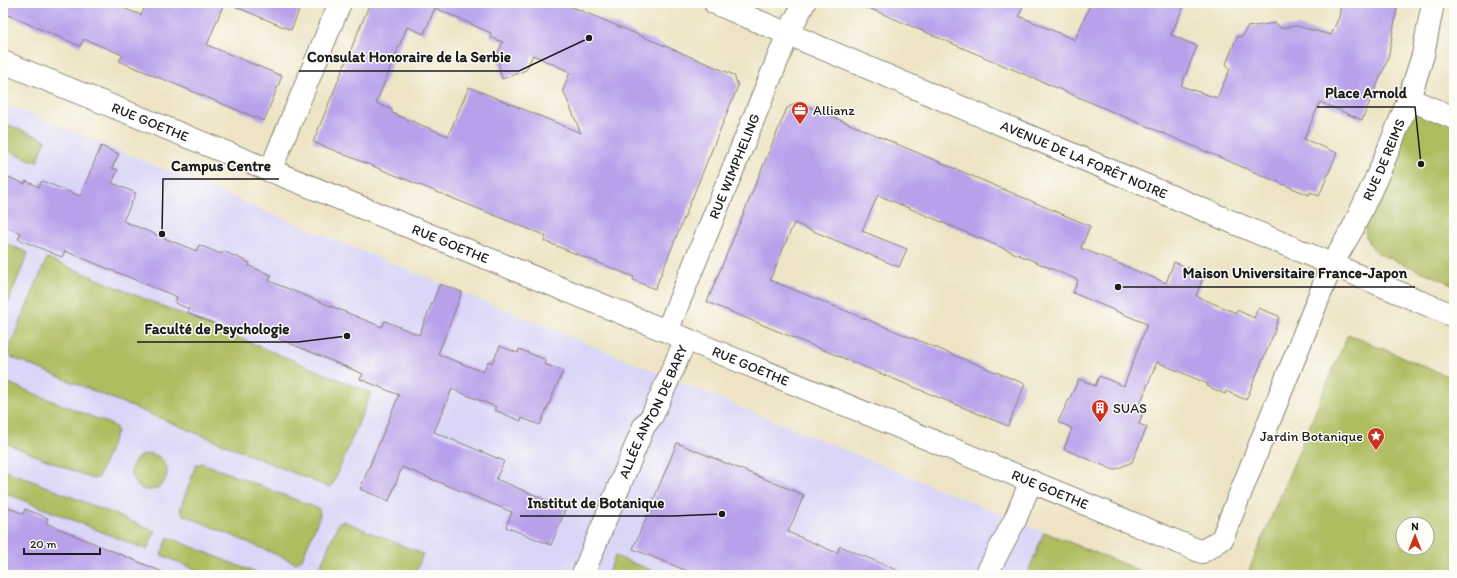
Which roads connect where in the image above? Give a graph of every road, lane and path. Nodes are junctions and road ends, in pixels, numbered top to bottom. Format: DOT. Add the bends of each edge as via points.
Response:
graph roads {
  1 [pos="340,3"];
  2 [pos="715,3"];
  3 [pos="804,3"];
  4 [pos="1433,3"];
  5 [pos="788,34"];
  6 [pos="3,62"];
  7 [pos="1408,99"];
  8 [pos="1454,118"];
  9 [pos="270,171"];
  10 [pos="1332,264"];
  11 [pos="1454,316"];
  12 [pos="677,335"];
  13 [pos="1030,481"];
  14 [pos="583,574"];
  15 [pos="986,575"];
  1 -- 9 [label="street"];
  2 -- 5 [label="street, AVENUE DE LA FORÊT NOIRE"];
  3 -- 5 [label="street, RUE WIMPHELING"];
  4 -- 7 [label="street, RUE DE REIMS" via="1423,55"];
  5 -- 10 [label="street, AVENUE DE LA FORÊT NOIRE"];
  5 -- 12 [label="street, RUE WIMPHELING"];
  6 -- 9 [label="street, RUE GOETHE"];
  7 -- 8 [label="street"];
  7 -- 10 [label="street, RUE DE REIMS" via="1360,214"];
  9 -- 12 [label="street, RUE GOETHE"];
  10 -- 11 [label="street, AVENUE DE LA FORÊT NOIRE"];
  10 -- 13 [label="street, RUE GOETHE" via="1222,539 1202,552"];
  12 -- 13 [label="street, RUE GOETHE"];
  12 -- 14 [label="street, ALLÉE ANTON DE BARY" via="652,416 644,426"];
  13 -- 15 [label="street" via="1014,520"];
}
